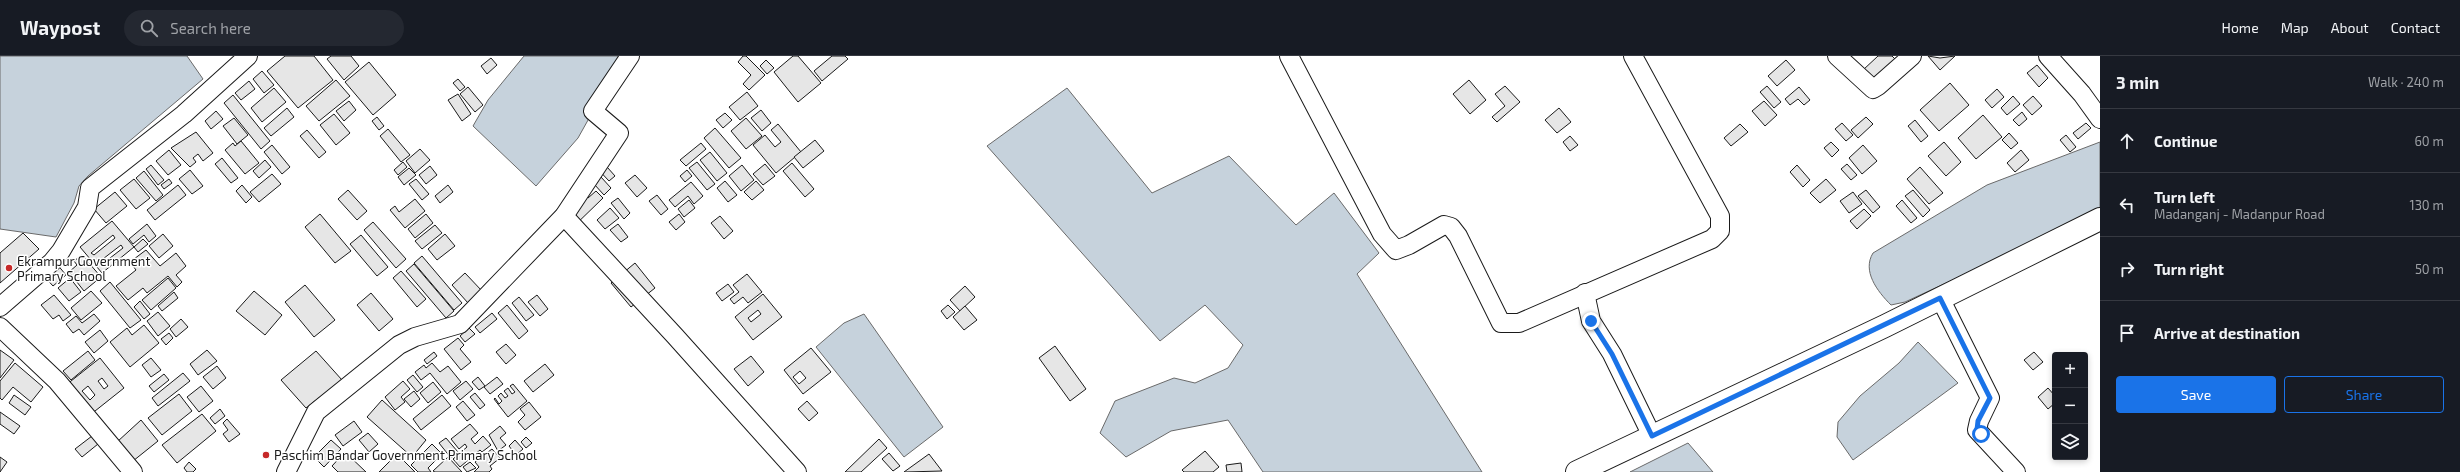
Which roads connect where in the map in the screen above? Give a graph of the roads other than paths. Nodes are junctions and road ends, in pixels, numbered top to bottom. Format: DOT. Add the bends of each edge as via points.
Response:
graph roads {
  1 [pos="248,56"];
  2 [pos="630,56"];
  3 [pos="1289,56"];
  4 [pos="1633,56"];
  5 [pos="1837,56"];
  6 [pos="1912,56"];
  7 [pos="2048,56"];
  8 [pos="2100,119"];
  9 [pos="564,216"];
  10 [pos="2100,219"];
  11 [pos="1585,293"];
  12 [pos="1940,298"];
  13 [pos="0,307"];
  14 [pos="0,327"];
  15 [pos="1652,436"];
  16 [pos="288,466"];
  17 [pos="132,472"];
  18 [pos="796,472"];
  19 [pos="1577,472"];
  20 [pos="2016,472"];
  1 -- 13 [label="street" via="184,114 90,188 87,206 61,251 52,262"];
  2 -- 9 [label="street" via="593,111 619,133"];
  3 -- 11 [label="street" via="1382,234 1396,250 1444,226 1451,227 1458,236 1501,323 1519,322"];
  4 -- 11 [label="street" via="1720,216 1720,231 1712,239"];
  5 -- 6 [label="street" via="1873,89"];
  7 -- 8 [label="street" via="2082,94"];
  9 -- 16 [label="street" via="460,324 399,344 316,412"];
  9 -- 18 [label="street"];
  10 -- 12 [label="main road"];
  11 -- 15 [label="street" via="1591,321 1612,354"];
  12 -- 15 [label="main road"];
  12 -- 20 [label="street" via="1990,398 1978,421 1977,430"];
  14 -- 17 [label="street" via="58,381"];
  15 -- 19 [label="main road"];
}
